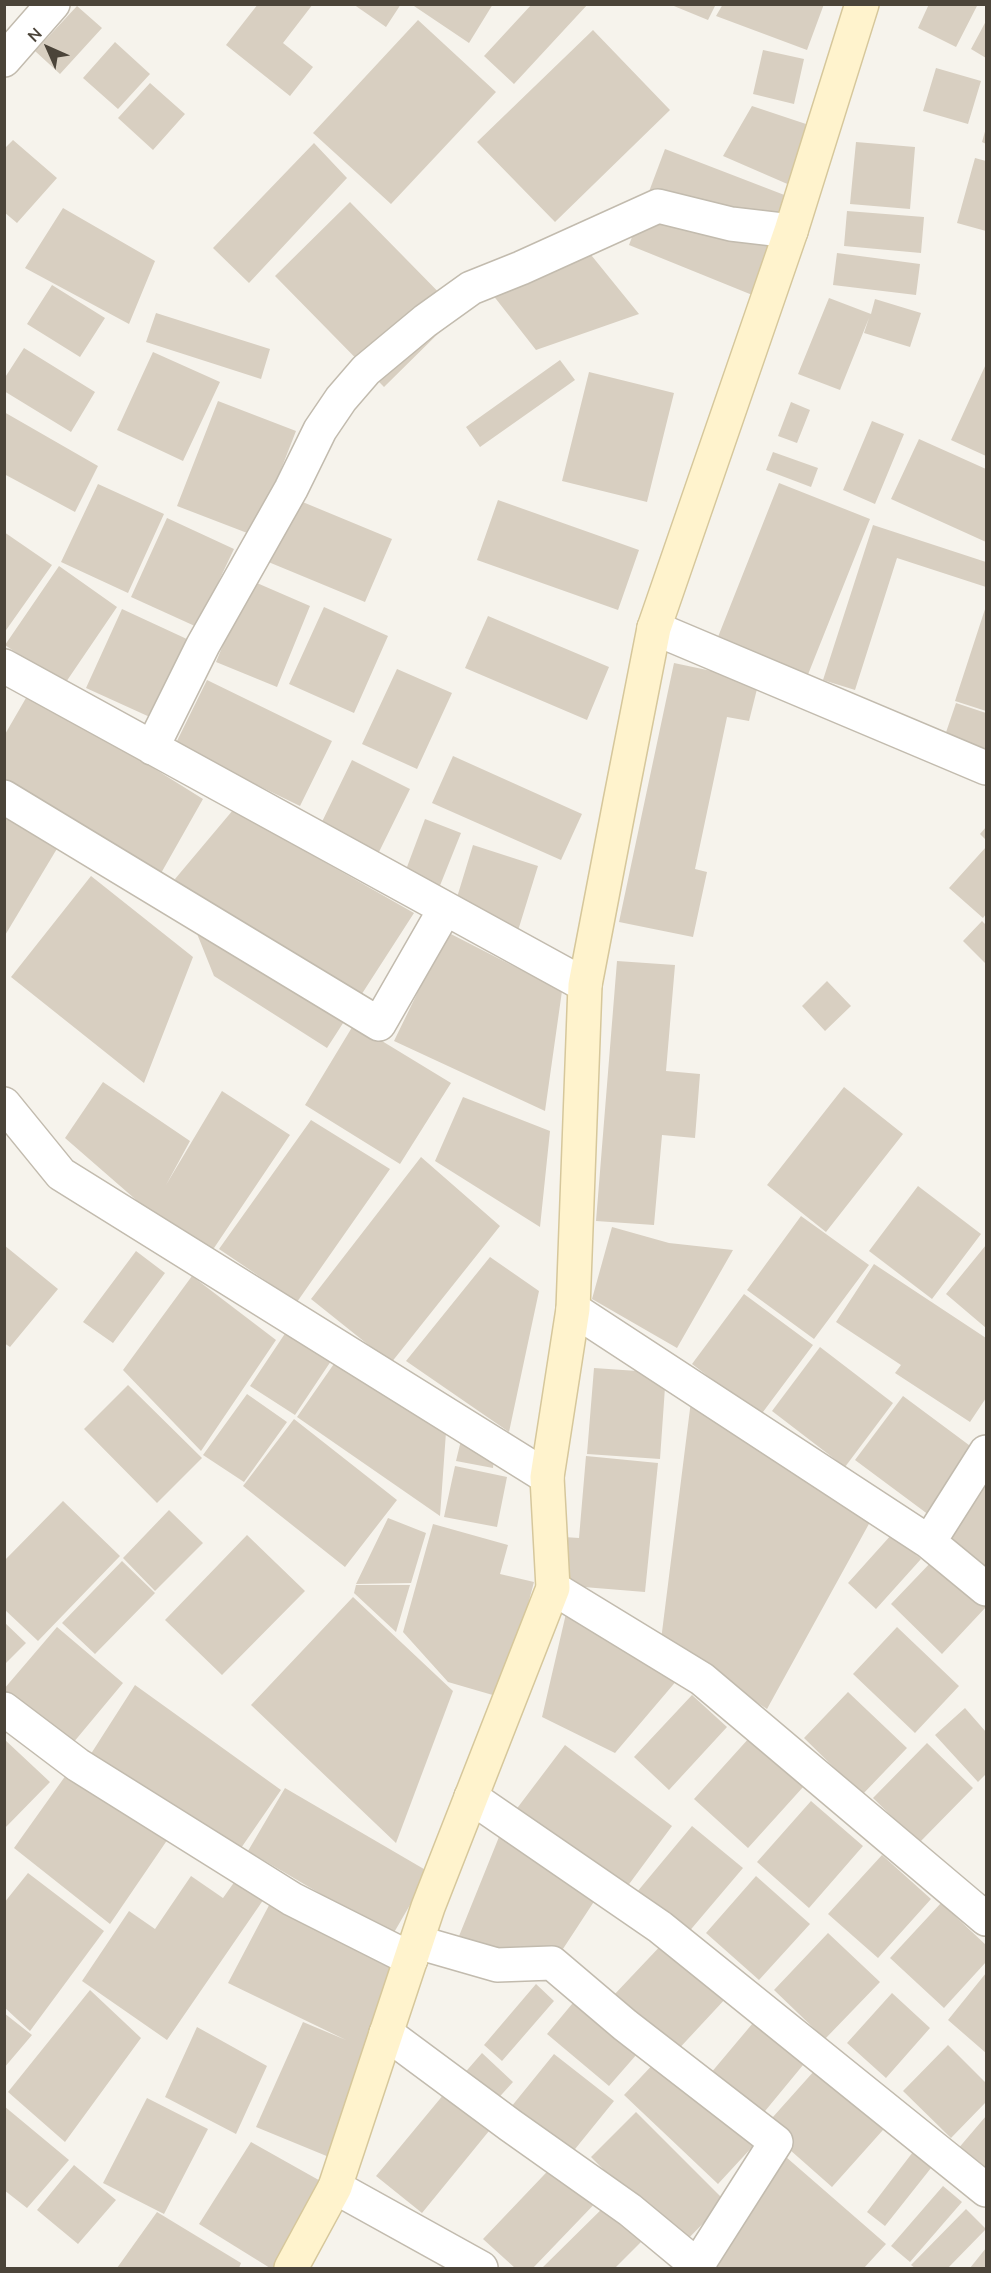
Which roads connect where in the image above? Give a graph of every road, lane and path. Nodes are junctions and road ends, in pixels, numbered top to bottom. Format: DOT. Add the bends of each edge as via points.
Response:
graph roads {
  1 [pos="53,4"];
  2 [pos="862,4"];
  3 [pos="4,60"];
  4 [pos="791,231"];
  5 [pos="654,628"];
  6 [pos="4,666"];
  7 [pos="152,748"];
  8 [pos="987,768"];
  9 [pos="4,797"];
  10 [pos="445,909"];
  11 [pos="585,985"];
  12 [pos="4,1104"];
  13 [pos="573,1309"];
  14 [pos="987,1452"];
  15 [pos="546,1477"];
  16 [pos="929,1542"];
  17 [pos="553,1588"];
  18 [pos="987,1590"];
  19 [pos="4,1709"];
  20 [pos="471,1797"];
  21 [pos="987,1919"];
  22 [pos="414,1951"];
  23 [pos="386,2033"];
  24 [pos="335,2187"];
  25 [pos="987,2190"];
  26 [pos="699,2267"];
  27 [pos="291,2268"];
  28 [pos="481,2268"];
  1 -- 3 [label="street"];
  2 -- 4 [label="main road"];
  4 -- 5 [label="main road"];
  4 -- 7 [label="street" via="731,224 658,206 471,288 425,321 366,370 320,430 203,645"];
  5 -- 8 [label="street"];
  5 -- 11 [label="main road"];
  6 -- 7 [label="street"];
  7 -- 10 [label="street"];
  9 -- 10 [label="street" via="379,1024"];
  10 -- 11 [label="street"];
  11 -- 13 [label="main road"];
  12 -- 15 [label="street" via="61,1174"];
  13 -- 15 [label="main road"];
  13 -- 16 [label="street"];
  14 -- 16 [label="street"];
  15 -- 17 [label="main road"];
  16 -- 18 [label="street"];
  17 -- 20 [label="main road"];
  17 -- 21 [label="street" via="702,1679"];
  19 -- 22 [label="street" via="78,1765 292,1899"];
  20 -- 22 [label="main road"];
  20 -- 25 [label="street" via="660,1927"];
  22 -- 23 [label="main road"];
  22 -- 26 [label="street" via="497,1965 552,1963 776,2142"];
  23 -- 24 [label="main road"];
  23 -- 26 [label="street" via="630,2210"];
  24 -- 27 [label="main road"];
  24 -- 28 [label="street"];
}
